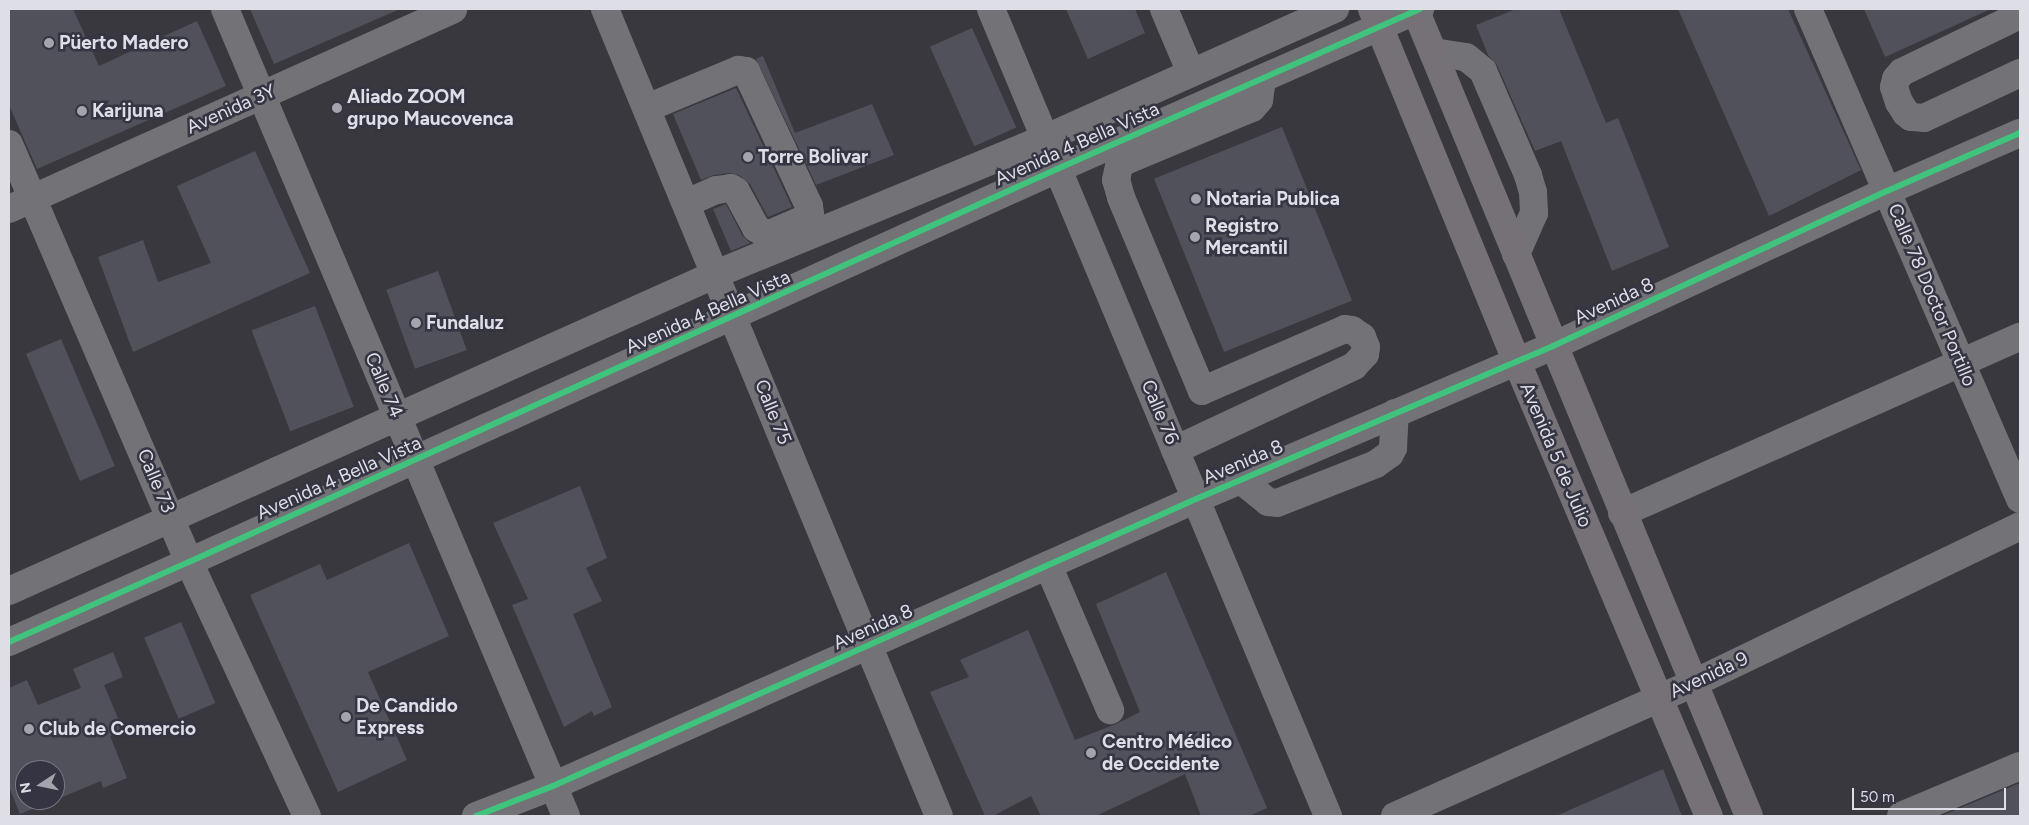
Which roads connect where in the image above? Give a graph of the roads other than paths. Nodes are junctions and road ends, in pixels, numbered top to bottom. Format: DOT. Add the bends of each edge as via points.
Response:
graph roads {
  1 [pos="225,9"];
  2 [pos="453,9"];
  3 [pos="606,9"];
  4 [pos="991,9"];
  5 [pos="1164,9"];
  6 [pos="1335,9"];
  7 [pos="1417,9"];
  8 [pos="1808,9"];
  9 [pos="2017,16"];
  10 [pos="1376,18"];
  11 [pos="1433,52"];
  12 [pos="1192,73"];
  13 [pos="2020,73"];
  14 [pos="1262,79"];
  15 [pos="262,95"];
  16 [pos="647,108"];
  17 [pos="2020,133"];
  18 [pos="1044,139"];
  19 [pos="9,144"];
  20 [pos="1057,169"];
  21 [pos="1887,191"];
  22 [pos="21,203"];
  23 [pos="687,203"];
  24 [pos="1516,254"];
  25 [pos="716,274"];
  26 [pos="734,317"];
  27 [pos="2020,338"];
  28 [pos="1553,346"];
  29 [pos="1516,362"];
  30 [pos="1961,365"];
  31 [pos="1202,391"];
  32 [pos="1395,413"];
  33 [pos="398,417"];
  34 [pos="1220,428"];
  35 [pos="1175,450"];
  36 [pos="414,461"];
  37 [pos="1241,480"];
  38 [pos="1196,499"];
  39 [pos="2020,499"];
  40 [pos="1622,513"];
  41 [pos="172,518"];
  42 [pos="2020,526"];
  43 [pos="189,562"];
  44 [pos="1048,565"];
  45 [pos="9,591"];
  46 [pos="9,642"];
  47 [pos="867,646"];
  48 [pos="1692,684"];
  49 [pos="1659,698"];
  50 [pos="1110,710"];
  51 [pos="2020,766"];
  52 [pos="553,786"];
  53 [pos="308,816"];
  54 [pos="476,816"];
  55 [pos="566,816"];
  56 [pos="939,816"];
  57 [pos="1328,816"];
  58 [pos="1395,816"];
  59 [pos="1709,816"];
  60 [pos="1749,816"];
  61 [pos="1901,816"];
  1 -- 15 [label="street, Calle 74"];
  2 -- 15 [label="street, Avenida 3Y"];
  3 -- 16 [label="street, Calle 75"];
  4 -- 18 [label="street, Calle 76"];
  5 -- 12 [label="street"];
  6 -- 12 [label="street, Avenida 4 Bella Vista"];
  7 -- 10 [label="street, Avenida 4 Bella Vista"];
  7 -- 11 [label="main road, Avenida 5 de Julio"];
  8 -- 21 [label="street, Calle 78 Doctor Portillo"];
  9 -- 13 [label="street" via="1902,72 1894,87 1906,113 1911,117 1924,118"];
  10 -- 14 [label="street, Avenida 4 Bella Vista"];
  10 -- 29 [label="main road, Avenida 5 de Julio"];
  11 -- 24 [label="main road, Avenida 5 de Julio"];
  11 -- 24 [label="street" via="1466,57 1482,71 1524,167 1535,204 1532,221"];
  12 -- 18 [label="street, Avenida 4 Bella Vista"];
  14 -- 20 [label="street, Avenida 4 Bella Vista"];
  14 -- 31 [label="street" via="1259,100 1252,108 1125,161 1117,173 1121,197"];
  15 -- 22 [label="street, Avenida 3Y"];
  15 -- 33 [label="street, Calle 74"];
  16 -- 23 [label="street, Calle 75"];
  16 -- 23 [label="street" via="738,70 746,71 810,214 767,234 756,228 736,191 731,188 716,190"];
  17 -- 21 [label="street, Avenida 8"];
  18 -- 20 [label="street, Calle 76"];
  18 -- 25 [label="street, Avenida 4 Bella Vista"];
  19 -- 22 [label="street, Calle 73"];
  20 -- 26 [label="street, Avenida 4 Bella Vista"];
  20 -- 35 [label="street, Calle 76"];
  21 -- 28 [label="street, Avenida 8"];
  21 -- 30 [label="street, Calle 78 Doctor Portillo"];
  22 -- 41 [label="street, Calle 73"];
  23 -- 25 [label="street, Calle 75"];
  24 -- 28 [label="main road, Avenida 5 de Julio"];
  25 -- 26 [label="street, Calle 75"];
  25 -- 33 [label="street, Avenida 4 Bella Vista"];
  26 -- 36 [label="street, Avenida 4 Bella Vista"];
  26 -- 47 [label="street, Calle 75"];
  27 -- 30 [label="street"];
  28 -- 29 [label="street, Avenida 8"];
  28 -- 40 [label="main road, Avenida 5 de Julio"];
  29 -- 32 [label="street, Avenida 8"];
  29 -- 49 [label="main road, Avenida 5 de Julio"];
  30 -- 39 [label="street, Calle 78 Doctor Portillo"];
  30 -- 40 [label="street"];
  31 -- 34 [label="street"];
  31 -- 34 [label="street" via="1338,330 1352,330 1364,342 1365,354 1354,366"];
  32 -- 37 [label="street, Avenida 8"];
  32 -- 37 [label="street" via="1393,448 1376,464 1278,503 1268,502"];
  33 -- 36 [label="street, Calle 74"];
  33 -- 41 [label="street, Avenida 4 Bella Vista"];
  34 -- 35 [label="street"];
  35 -- 38 [label="street, Calle 76"];
  36 -- 43 [label="street, Avenida 4 Bella Vista"];
  36 -- 52 [label="street, Calle 74"];
  37 -- 38 [label="street, Avenida 8"];
  38 -- 44 [label="street, Avenida 8"];
  38 -- 57 [label="street, Calle 76"];
  40 -- 48 [label="main road, Avenida 5 de Julio"];
  41 -- 43 [label="street, Calle 73"];
  41 -- 45 [label="street, Avenida 4 Bella Vista"];
  42 -- 48 [label="street, Avenida 9"];
  43 -- 46 [label="street, Avenida 4 Bella Vista"];
  43 -- 53 [label="street, Calle 73"];
  44 -- 47 [label="street, Avenida 8"];
  44 -- 50 [label="street"];
  47 -- 52 [label="street, Avenida 8"];
  47 -- 56 [label="street, Calle 75"];
  48 -- 49 [label="street, Avenida 9"];
  48 -- 60 [label="main road, Avenida 5 de Julio"];
  49 -- 58 [label="street, Avenida 9"];
  49 -- 59 [label="main road, Avenida 5 de Julio"];
  51 -- 61 [label="street"];
  52 -- 54 [label="street, Avenida 8"];
  52 -- 55 [label="street, Calle 74"];
}
